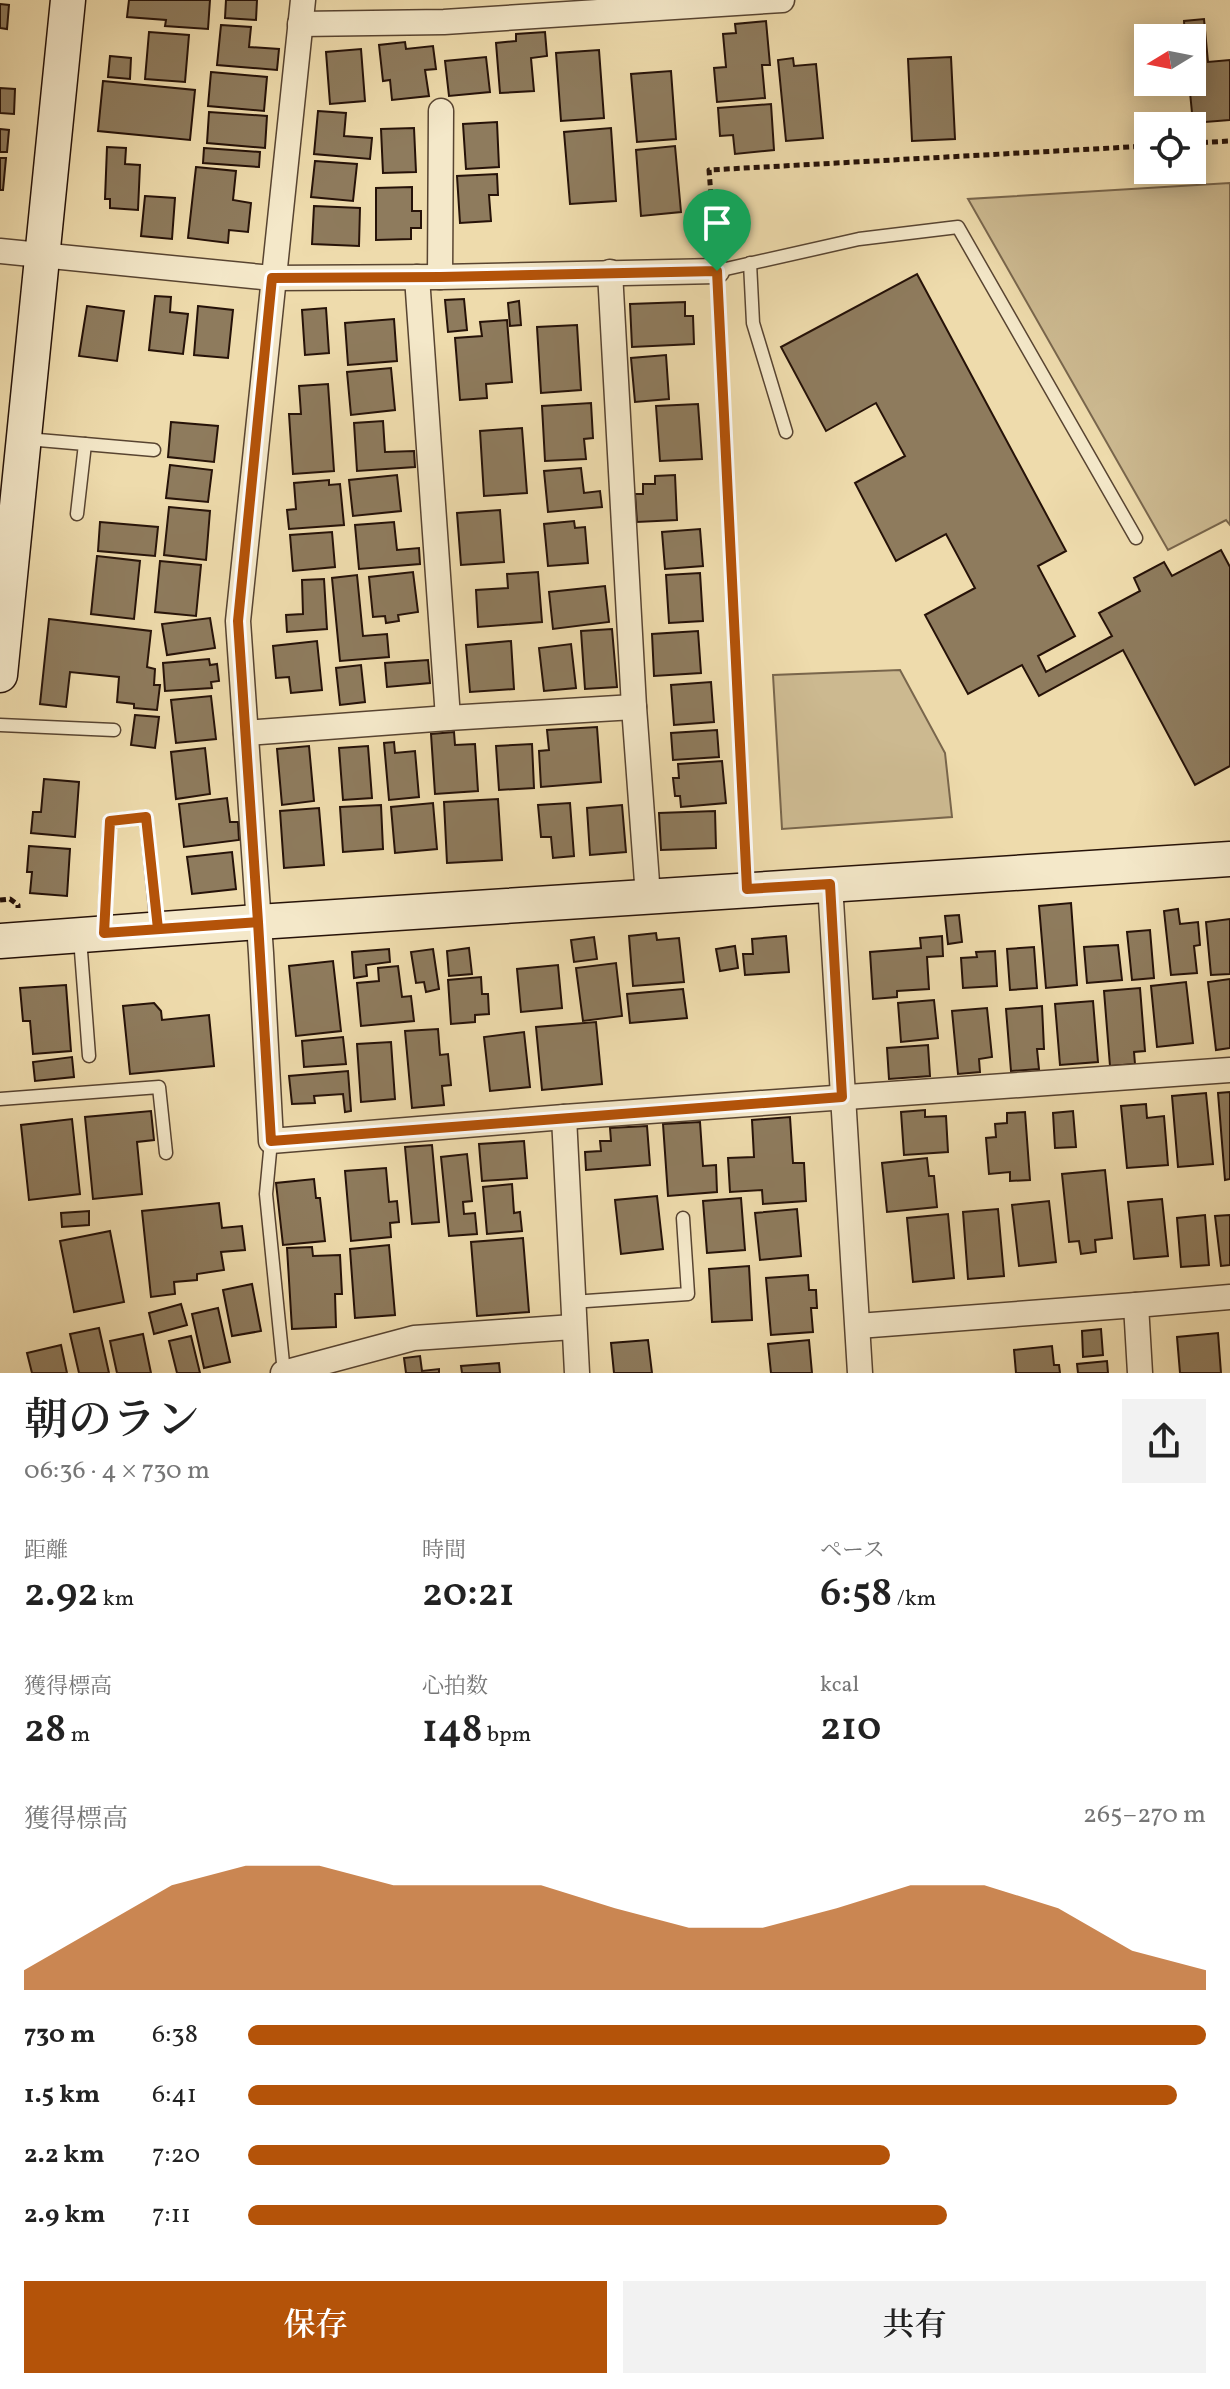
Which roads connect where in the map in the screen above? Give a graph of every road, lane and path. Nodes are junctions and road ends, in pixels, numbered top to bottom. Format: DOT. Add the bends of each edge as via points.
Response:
graph roads {
  1 [pos="68,0"];
  2 [pos="782,0"];
  3 [pos="560,7"];
  4 [pos="302,12"];
  5 [pos="441,111"];
  6 [pos="1230,141"];
  7 [pos="1206,142"];
  8 [pos="1134,147"];
  9 [pos="0,251"];
  10 [pos="43,254"];
  11 [pos="750,263"];
  12 [pos="717,271"];
  13 [pos="610,272"];
  14 [pos="428,277"];
  15 [pos="272,278"];
  16 [pos="786,432"];
  17 [pos="25,438"];
  18 [pos="85,444"];
  19 [pos="154,450"];
  20 [pos="77,514"];
  21 [pos="1136,538"];
  22 [pos="3,611"];
  23 [pos="0,675"];
  24 [pos="634,707"];
  25 [pos="448,718"];
  26 [pos="0,725"];
  27 [pos="114,730"];
  28 [pos="246,733"];
  29 [pos="1230,859"];
  30 [pos="830,884"];
  31 [pos="747,889"];
  32 [pos="648,896"];
  33 [pos="258,922"];
  34 [pos="158,929"];
  35 [pos="92,934"];
  36 [pos="0,941"];
  37 [pos="89,1056"];
  38 [pos="1230,1070"];
  39 [pos="842,1097"];
  40 [pos="0,1099"];
  41 [pos="564,1117"];
  42 [pos="271,1141"];
  43 [pos="166,1153"];
  44 [pos="683,1218"];
  45 [pos="1230,1297"];
  46 [pos="572,1302"];
  47 [pos="1136,1305"];
  48 [pos="858,1326"];
  49 [pos="573,1327"];
  50 [pos="283,1373"];
  51 [pos="577,1373"];
  52 [pos="860,1373"];
  53 [pos="1140,1373"];
  1 -- 10 [label="street"];
  2 -- 3 [label="street"];
  3 -- 4 [label="street" via="444,22"];
  4 -- 15 [label="street"];
  5 -- 14 [label="street"];
  6 -- 7 [label="path"];
  8 -- 12 [label="path" via="709,170"];
  9 -- 10 [label="street"];
  10 -- 15 [label="street"];
  10 -- 17 [label="street"];
  11 -- 12 [label="lane"];
  11 -- 16 [label="lane" via="753,323"];
  11 -- 21 [label="lane" via="859,239 958,227"];
  12 -- 13 [label="street"];
  12 -- 31 [label="path"];
  13 -- 14 [label="street"];
  13 -- 24 [label="street"];
  14 -- 15 [label="street"];
  14 -- 25 [label="street"];
  15 -- 28 [label="street" via="238,621"];
  17 -- 18 [label="lane"];
  17 -- 22 [label="street" via="14,492"];
  18 -- 19 [label="lane"];
  18 -- 20 [label="lane"];
  22 -- 23 [label="street"];
  24 -- 25 [label="street"];
  24 -- 32 [label="street"];
  25 -- 28 [label="street"];
  26 -- 27 [label="lane"];
  28 -- 33 [label="street"];
  29 -- 30 [label="street"];
  30 -- 31 [label="street"];
  30 -- 39 [label="street"];
  31 -- 32 [label="street"];
  32 -- 33 [label="street"];
  33 -- 34 [label="street"];
  33 -- 42 [label="street"];
  34 -- 35 [label="street"];
  34 -- 35 [label="lane" via="146,817 110,821"];
  35 -- 36 [label="street"];
  35 -- 37 [label="lane"];
  38 -- 39 [label="street"];
  39 -- 41 [label="street"];
  39 -- 48 [label="street"];
  40 -- 43 [label="lane" via="159,1087"];
  41 -- 42 [label="street"];
  41 -- 46 [label="street"];
  42 -- 50 [label="lane" via="266,1194"];
  44 -- 46 [label="lane" via="688,1294"];
  45 -- 47 [label="street"];
  46 -- 49 [label="street"];
  47 -- 48 [label="street"];
  47 -- 53 [label="street"];
  48 -- 52 [label="street"];
  49 -- 50 [label="street" via="414,1338"];
  49 -- 51 [label="street"];
}
